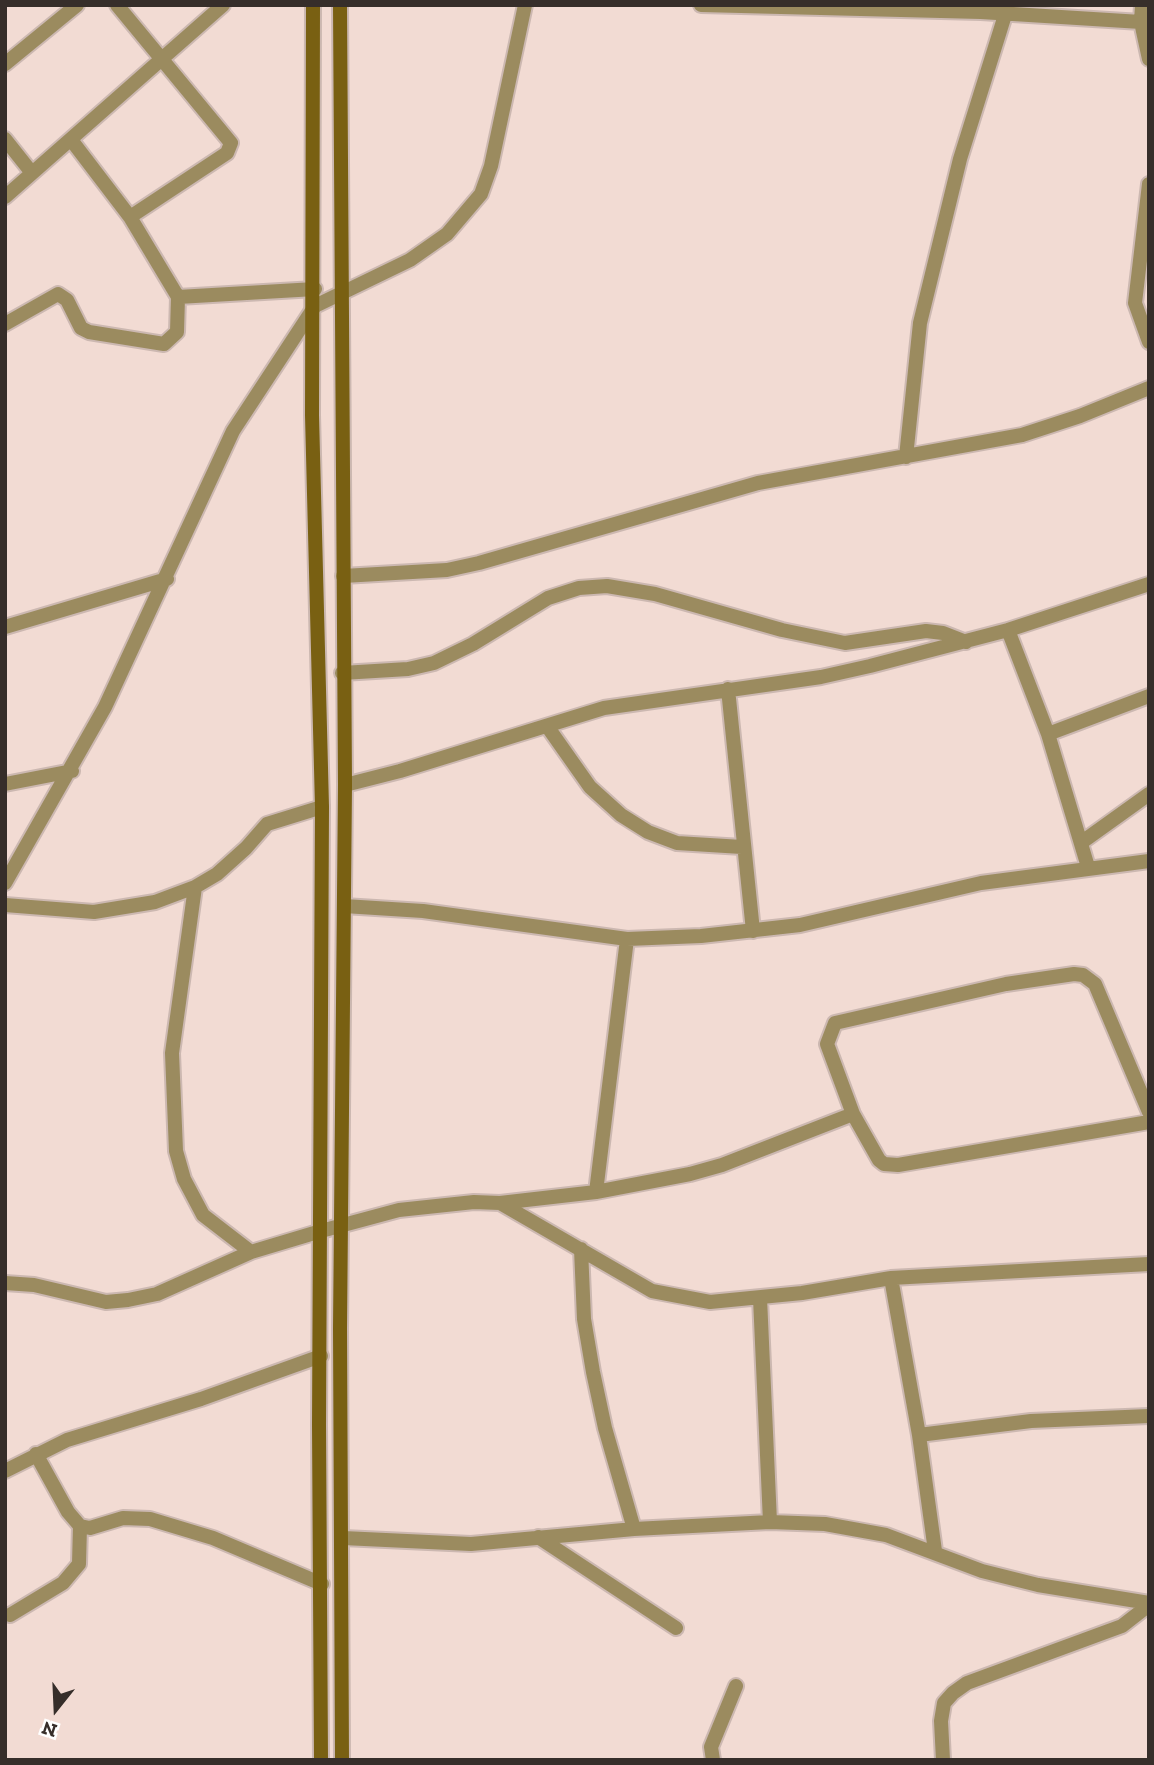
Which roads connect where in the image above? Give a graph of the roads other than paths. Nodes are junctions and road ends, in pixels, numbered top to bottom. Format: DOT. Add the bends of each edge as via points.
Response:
graph roads {
  1 [pos="77,5"];
  2 [pos="117,5"];
  3 [pos="223,5"];
  4 [pos="313,5"];
  5 [pos="340,5"];
  6 [pos="525,5"];
  7 [pos="701,5"];
  8 [pos="1142,5"];
  9 [pos="822,7"];
  10 [pos="981,9"];
  11 [pos="1005,15"];
  12 [pos="1145,22"];
  13 [pos="161,57"];
  14 [pos="1149,59"];
  15 [pos="5,64"];
  16 [pos="5,139"];
  17 [pos="72,141"];
  18 [pos="32,173"];
  19 [pos="1149,184"];
  20 [pos="5,197"];
  21 [pos="130,217"];
  22 [pos="315,289"];
  23 [pos="341,295"];
  24 [pos="178,297"];
  25 [pos="315,306"];
  26 [pos="5,324"];
  27 [pos="1149,342"];
  28 [pos="1149,388"];
  29 [pos="906,457"];
  30 [pos="343,576"];
  31 [pos="167,579"];
  32 [pos="1149,584"];
  33 [pos="5,627"];
  34 [pos="1008,630"];
  35 [pos="967,642"];
  36 [pos="318,664"];
  37 [pos="342,669"];
  38 [pos="728,689"];
  39 [pos="1149,696"];
  40 [pos="547,726"];
  41 [pos="1048,734"];
  42 [pos="72,771"];
  43 [pos="5,784"];
  44 [pos="345,785"];
  45 [pos="1149,794"];
  46 [pos="322,807"];
  47 [pos="1082,842"];
  48 [pos="742,847"];
  49 [pos="1149,862"];
  50 [pos="1088,867"];
  51 [pos="5,883"];
  52 [pos="195,887"];
  53 [pos="5,905"];
  54 [pos="344,905"];
  55 [pos="753,931"];
  56 [pos="627,939"];
  57 [pos="1149,1112"];
  58 [pos="853,1114"];
  59 [pos="1149,1122"];
  60 [pos="596,1192"];
  61 [pos="500,1203"];
  62 [pos="344,1227"];
  63 [pos="321,1231"];
  64 [pos="581,1249"];
  65 [pos="251,1252"];
  66 [pos="1149,1264"];
  67 [pos="891,1278"];
  68 [pos="5,1283"];
  69 [pos="761,1297"];
  70 [pos="321,1356"];
  71 [pos="1149,1416"];
  72 [pos="919,1435"];
  73 [pos="36,1454"];
  74 [pos="5,1471"];
  75 [pos="770,1522"];
  76 [pos="80,1526"];
  77 [pos="634,1529"];
  78 [pos="538,1537"];
  79 [pos="343,1538"];
  80 [pos="935,1551"];
  81 [pos="322,1584"];
  82 [pos="1149,1604"];
  83 [pos="10,1615"];
  84 [pos="676,1628"];
  85 [pos="736,1686"];
  86 [pos="321,1760"];
  87 [pos="342,1760"];
  88 [pos="713,1760"];
  89 [pos="943,1760"];
  1 -- 15 [label="street"];
  2 -- 13 [label="street"];
  3 -- 13 [label="street"];
  4 -- 22 [label="street"];
  5 -- 23 [label="street"];
  6 -- 23 [label="street" via="481,194 447,234 410,260"];
  7 -- 9 [label="street"];
  8 -- 12 [label="street"];
  9 -- 10 [label="street"];
  10 -- 11 [label="street"];
  11 -- 12 [label="street"];
  11 -- 29 [label="street" via="960,159 920,323"];
  12 -- 14 [label="street"];
  13 -- 17 [label="street"];
  13 -- 21 [label="street" via="228,136 231,147"];
  16 -- 18 [label="street"];
  17 -- 18 [label="street"];
  17 -- 21 [label="street"];
  18 -- 20 [label="street"];
  19 -- 27 [label="street" via="1135,303"];
  21 -- 24 [label="street"];
  22 -- 24 [label="street"];
  22 -- 25 [label="street"];
  23 -- 25 [label="street"];
  23 -- 30 [label="street"];
  24 -- 26 [label="street" via="177,332 164,344 89,332 81,328 67,300 58,294"];
  25 -- 31 [label="street" via="233,431"];
  25 -- 36 [label="street" via="312,415"];
  28 -- 29 [label="street" via="1022,435"];
  29 -- 30 [label="street" via="758,483 447,570"];
  30 -- 37 [label="street"];
  31 -- 33 [label="street"];
  31 -- 42 [label="street"];
  32 -- 34 [label="street"];
  34 -- 35 [label="street"];
  34 -- 41 [label="street"];
  35 -- 37 [label="street" via="926,631 845,643 646,591 607,586 579,588 548,598 474,644 433,663 408,669"];
  35 -- 38 [label="street" via="821,677"];
  36 -- 37 [label="street"];
  36 -- 46 [label="street"];
  37 -- 44 [label="street"];
  38 -- 40 [label="street" via="604,708"];
  38 -- 48 [label="street"];
  39 -- 41 [label="street"];
  40 -- 44 [label="street"];
  40 -- 48 [label="street" via="590,787 630,821 677,843"];
  41 -- 47 [label="street"];
  42 -- 43 [label="street"];
  42 -- 51 [label="street"];
  44 -- 54 [label="street"];
  45 -- 47 [label="street"];
  46 -- 52 [label="street" via="267,824 231,863"];
  46 -- 63 [label="street"];
  47 -- 50 [label="street"];
  48 -- 55 [label="street"];
  49 -- 50 [label="street"];
  50 -- 55 [label="street" via="970,885 833,918"];
  52 -- 53 [label="street" via="155,902 93,912"];
  52 -- 65 [label="street" via="172,1053 176,1151 184,1179 203,1215"];
  54 -- 56 [label="street"];
  54 -- 62 [label="street"];
  55 -- 56 [label="street"];
  56 -- 60 [label="street"];
  57 -- 58 [label="street" via="1095,984 1074,974 1006,984 835,1023 827,1044"];
  58 -- 59 [label="street" via="878,1160 898,1166"];
  58 -- 60 [label="street" via="722,1165"];
  60 -- 61 [label="street"];
  61 -- 62 [label="street" via="399,1210"];
  61 -- 64 [label="street"];
  62 -- 63 [label="street"];
  62 -- 79 [label="street" via="340,1328"];
  63 -- 65 [label="street"];
  63 -- 70 [label="street"];
  64 -- 69 [label="street" via="652,1291 710,1302"];
  64 -- 77 [label="street" via="584,1319 593,1372"];
  65 -- 68 [label="street" via="158,1294 128,1300 106,1302"];
  66 -- 67 [label="street"];
  67 -- 69 [label="street"];
  67 -- 72 [label="street"];
  69 -- 75 [label="street"];
  70 -- 73 [label="street"];
  70 -- 81 [label="street"];
  71 -- 72 [label="street" via="1031,1421"];
  72 -- 80 [label="street"];
  73 -- 74 [label="street"];
  73 -- 76 [label="street"];
  75 -- 77 [label="street"];
  75 -- 80 [label="street" via="858,1528"];
  76 -- 81 [label="street" via="90,1528 123,1518 150,1519 213,1538"];
  76 -- 83 [label="street" via="79,1564 63,1583"];
  77 -- 78 [label="street"];
  78 -- 79 [label="street" via="471,1544"];
  78 -- 84 [label="street"];
  79 -- 87 [label="street"];
  80 -- 82 [label="street" via="982,1571 1038,1585"];
  81 -- 86 [label="street"];
  82 -- 89 [label="street" via="1122,1626 967,1683 953,1693 944,1703 941,1721"];
  85 -- 88 [label="street" via="711,1747"];
}
